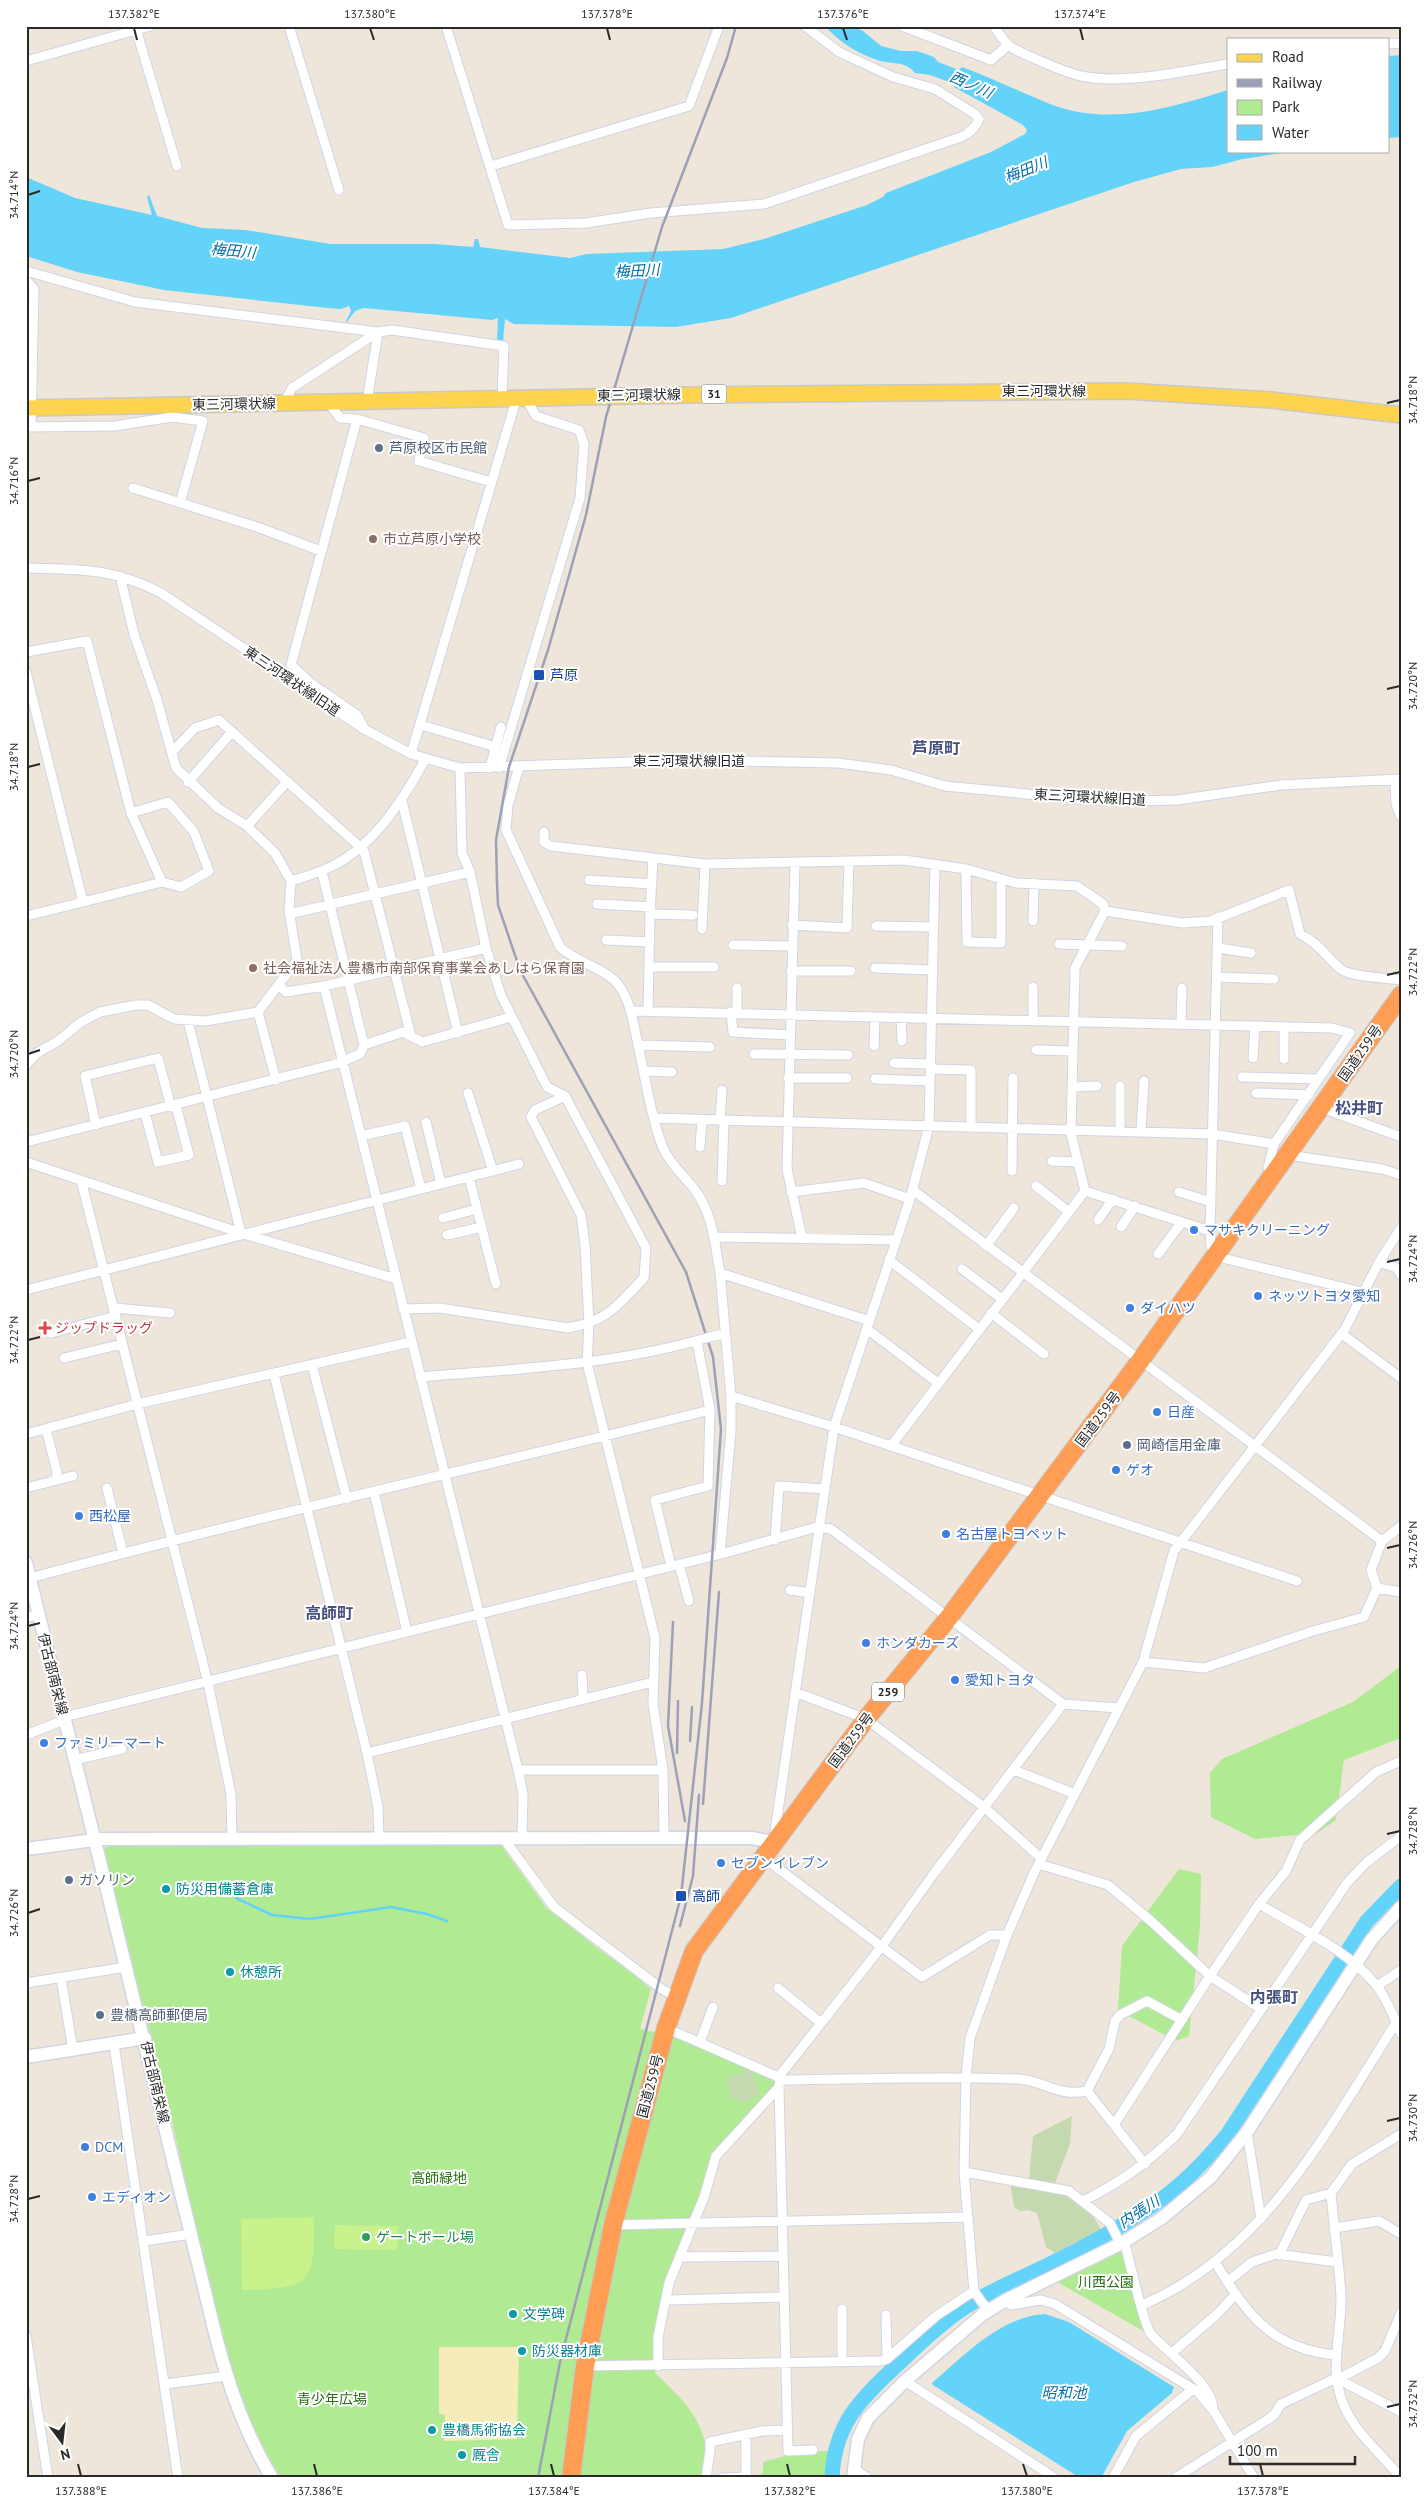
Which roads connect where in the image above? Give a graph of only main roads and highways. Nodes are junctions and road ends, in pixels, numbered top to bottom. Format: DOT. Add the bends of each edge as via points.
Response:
graph roads {
  1 [pos="29,408"];
  2 [pos="1401,415"];
  3 [pos="1401,996"];
  4 [pos="571,2478"];
  1 -- 2 [label="main road, 東三河環状線 / 31" via="1126,391 1271,400"];
  3 -- 4 [label="highway, 国道259号 / 259" via="1322,1108 1281,1150 1272,1176 1140,1361 950,1616 866,1719 694,1951 666,2028 613,2225 585,2366"];
}
